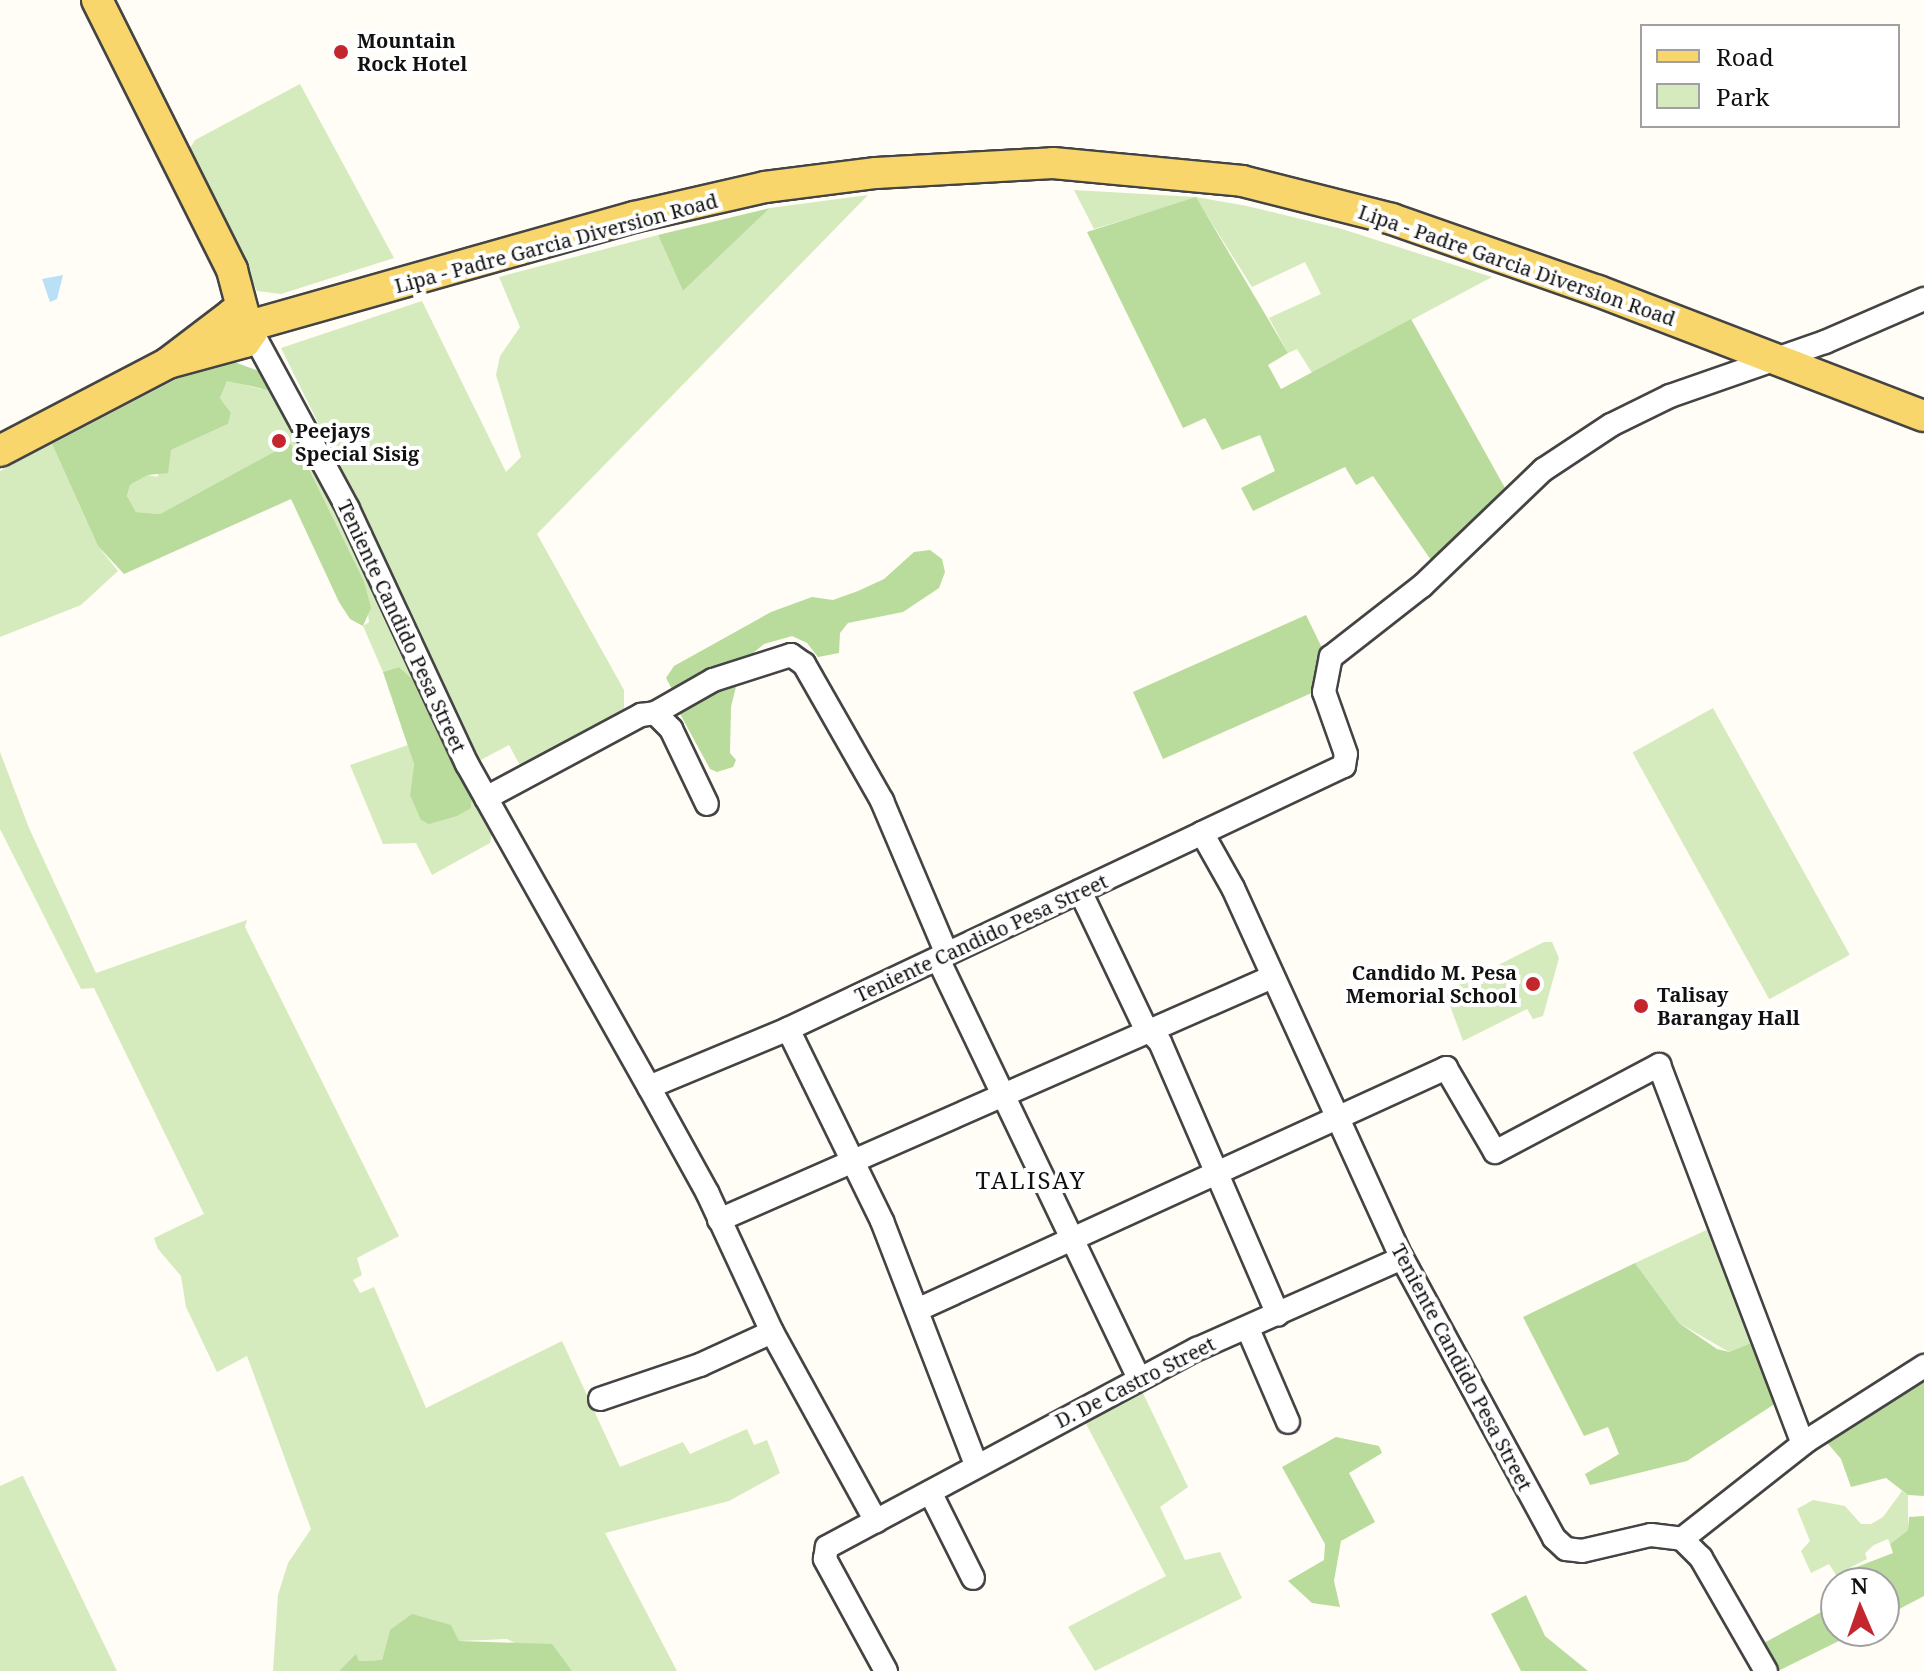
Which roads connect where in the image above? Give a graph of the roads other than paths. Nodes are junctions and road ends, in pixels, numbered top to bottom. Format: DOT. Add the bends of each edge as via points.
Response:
graph roads {
  1 [pos="97,0"];
  2 [pos="1924,299"];
  3 [pos="239,329"];
  4 [pos="1779,359"];
  5 [pos="1924,416"];
  6 [pos="0,451"];
  7 [pos="655,713"];
  8 [pos="486,798"];
  9 [pos="707,804"];
  10 [pos="1202,833"];
  11 [pos="1080,891"];
  12 [pos="942,956"];
  13 [pos="1270,978"];
  14 [pos="788,1029"];
  15 [pos="1152,1034"];
  16 [pos="649,1087"];
  17 [pos="1006,1097"];
  18 [pos="1340,1119"];
  19 [pos="852,1162"];
  20 [pos="1215,1175"];
  21 [pos="719,1220"];
  22 [pos="1072,1241"];
  23 [pos="1402,1258"];
  24 [pos="917,1310"];
  25 [pos="1278,1315"];
  26 [pos="1248,1329"];
  27 [pos="772,1332"];
  28 [pos="1924,1366"];
  29 [pos="1139,1378"];
  30 [pos="600,1399"];
  31 [pos="1288,1422"];
  32 [pos="1803,1444"];
  33 [pos="976,1464"];
  34 [pos="930,1492"];
  35 [pos="876,1521"];
  36 [pos="1682,1539"];
  37 [pos="973,1578"];
  38 [pos="886,1671"];
  39 [pos="1766,1671"];
  1 -- 3 [label="main road" via="236,280"];
  2 -- 4 [label="street"];
  3 -- 4 [label="main road, Lipa - Padre Garcia Diversion Road" via="739,193 876,173 1053,163 1182,172 1315,197 1501,255"];
  3 -- 6 [label="main road, Lipa - Padre Garcia Diversion Road"];
  3 -- 8 [label="street, Teniente Candido Pesa Street" via="278,374"];
  4 -- 5 [label="main road, Lipa - Padre Garcia Diversion Road"];
  4 -- 10 [label="street" via="1660,400 1543,470 1422,586 1331,657 1324,692 1346,752 1344,766"];
  7 -- 8 [label="street" via="641,715"];
  7 -- 9 [label="street" via="671,729"];
  7 -- 12 [label="street" via="713,680 791,655 804,664 882,801"];
  8 -- 16 [label="street, Teniente Candido Pesa Street"];
  10 -- 11 [label="street, Teniente Candido Pesa Street"];
  10 -- 13 [label="street, Teniente Candido Pesa Street" via="1233,888"];
  11 -- 12 [label="street, Teniente Candido Pesa Street"];
  11 -- 15 [label="street"];
  12 -- 14 [label="street, Teniente Candido Pesa Street"];
  12 -- 17 [label="street"];
  13 -- 15 [label="street"];
  13 -- 18 [label="street, Teniente Candido Pesa Street"];
  14 -- 16 [label="street, Teniente Candido Pesa Street"];
  14 -- 19 [label="street"];
  15 -- 17 [label="street"];
  15 -- 20 [label="street"];
  16 -- 21 [label="street"];
  17 -- 19 [label="street"];
  17 -- 22 [label="street"];
  18 -- 20 [label="street"];
  18 -- 23 [label="street, Teniente Candido Pesa Street"];
  18 -- 32 [label="street" via="1446,1068 1490,1147 1498,1152 1659,1065"];
  19 -- 21 [label="street"];
  19 -- 24 [label="street"];
  20 -- 22 [label="street"];
  20 -- 25 [label="street"];
  21 -- 27 [label="street"];
  22 -- 24 [label="street"];
  22 -- 29 [label="street"];
  23 -- 25 [label="street, D. De Castro Street"];
  23 -- 36 [label="street, Teniente Candido Pesa Street" via="1558,1543 1582,1551 1651,1535"];
  24 -- 33 [label="street"];
  25 -- 26 [label="street, D. De Castro Street"];
  26 -- 29 [label="street, D. De Castro Street"];
  26 -- 31 [label="street"];
  27 -- 30 [label="street" via="700,1365"];
  27 -- 35 [label="street"];
  28 -- 32 [label="street"];
  29 -- 33 [label="street, D. De Castro Street"];
  32 -- 36 [label="street"];
  33 -- 34 [label="street, D. De Castro Street"];
  34 -- 35 [label="street, D. De Castro Street"];
  34 -- 37 [label="street"];
  35 -- 38 [label="street, D. De Castro Street" via="830,1544 824,1555"];
  36 -- 39 [label="street" via="1701,1558"];
}
